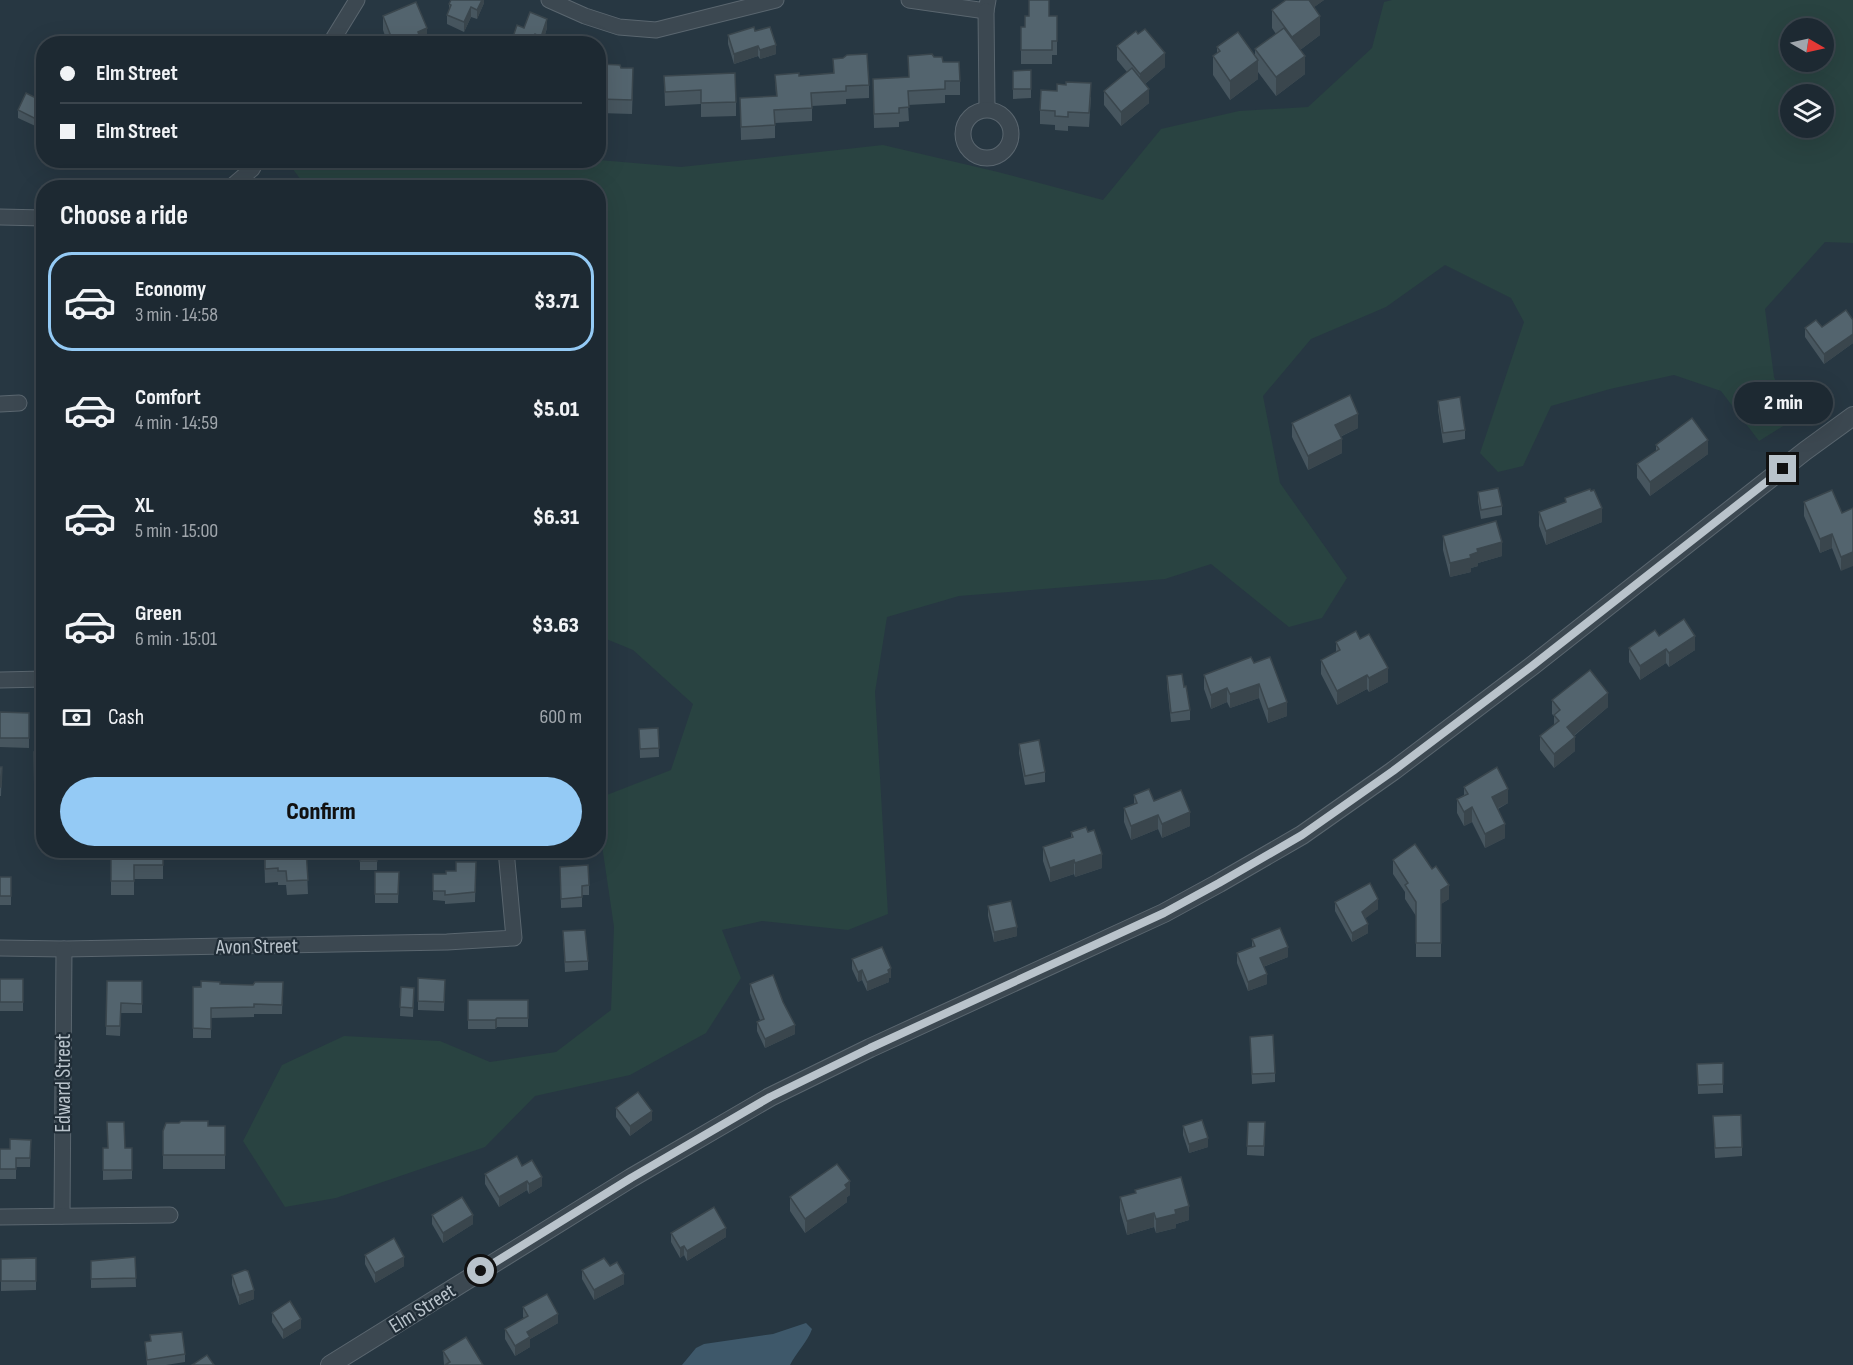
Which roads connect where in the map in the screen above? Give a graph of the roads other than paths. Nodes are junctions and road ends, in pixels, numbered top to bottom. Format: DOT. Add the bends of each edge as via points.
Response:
graph roads {
  1 [pos="357,0"];
  2 [pos="549,0"];
  3 [pos="776,0"];
  4 [pos="909,0"];
  5 [pos="987,5"];
  6 [pos="335,36"];
  7 [pos="987,109"];
  8 [pos="253,168"];
  9 [pos="239,180"];
  10 [pos="0,217"];
  11 [pos="36,218"];
  12 [pos="19,403"];
  13 [pos="0,404"];
  14 [pos="1853,416"];
  15 [pos="36,679"];
  16 [pos="0,680"];
  17 [pos="507,858"];
  18 [pos="0,948"];
  19 [pos="64,949"];
  20 [pos="170,1215"];
  21 [pos="62,1216"];
  22 [pos="0,1217"];
  23 [pos="330,1365"];
  1 -- 6 [label="street"];
  2 -- 3 [label="street" via="620,27 656,30"];
  4 -- 5 [label="street"];
  5 -- 7 [label="street"];
  8 -- 9 [label="street"];
  10 -- 11 [label="street"];
  12 -- 13 [label="street"];
  14 -- 23 [label="street, Elm Street" via="1532,666 1302,835 1164,913 770,1097 631,1178"];
  15 -- 16 [label="street"];
  17 -- 19 [label="street, Avon Street" via="514,938"];
  18 -- 19 [label="street, Avon Street"];
  19 -- 21 [label="street, Edward Street"];
  20 -- 21 [label="street"];
  21 -- 22 [label="street"];
}
